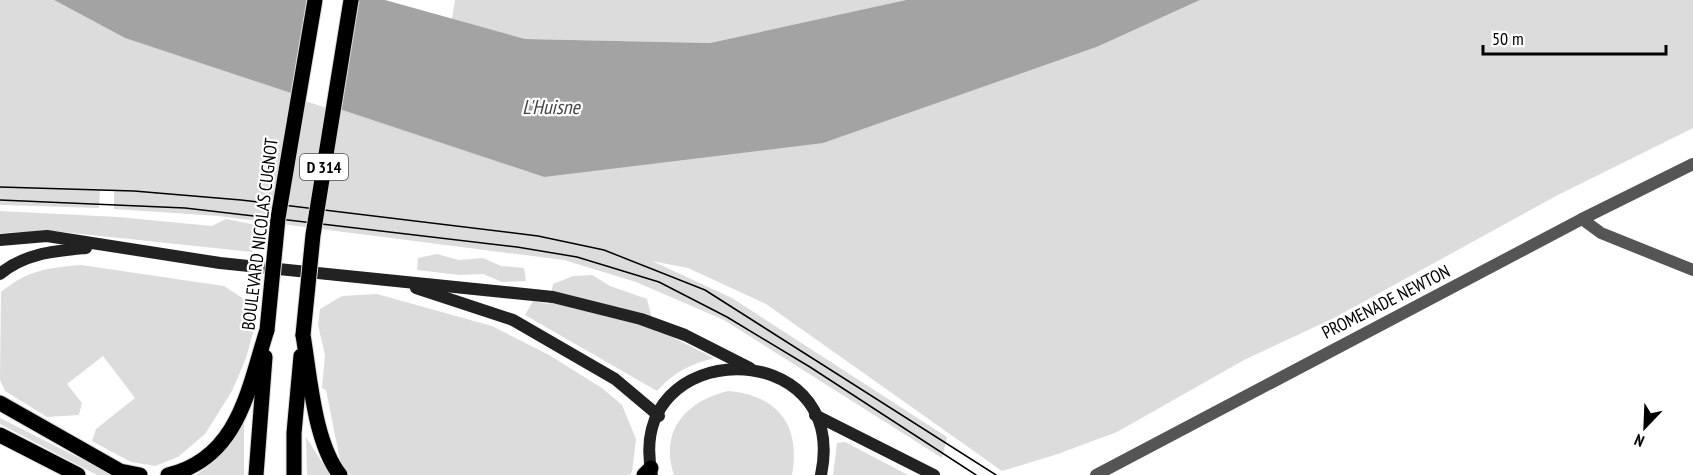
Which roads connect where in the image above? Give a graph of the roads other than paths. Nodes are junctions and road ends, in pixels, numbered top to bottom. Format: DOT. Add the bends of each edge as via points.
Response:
graph roads {
  1 [pos="315,0"];
  2 [pos="351,0"];
  3 [pos="1693,164"];
  4 [pos="1582,219"];
  5 [pos="0,240"];
  6 [pos="102,246"];
  7 [pos="1693,270"];
  8 [pos="0,274"];
  9 [pos="395,281"];
  10 [pos="267,330"];
  11 [pos="303,335"];
  12 [pos="750,368"];
  13 [pos="0,403"];
  14 [pos="815,415"];
  15 [pos="659,416"];
  16 [pos="0,435"];
  17 [pos="649,473"];
  18 [pos="78,475"];
  19 [pos="140,475"];
  20 [pos="168,475"];
  21 [pos="256,475"];
  22 [pos="294,475"];
  23 [pos="340,475"];
  24 [pos="821,475"];
  25 [pos="934,475"];
  26 [pos="1096,475"];
  1 -- 10 [label="main road, BOULEVARD NICOLAS CUGNOT / D 314, bridge" via="278,218"];
  2 -- 11 [label="main road, D 314, bridge" via="313,235"];
  3 -- 4 [label="street, PROMENADE NEWTON"];
  4 -- 7 [label="street" via="1601,233"];
  4 -- 26 [label="street, PROMENADE NEWTON"];
  5 -- 6 [label="street" via="47,236"];
  6 -- 8 [label="street" via="39,253"];
  6 -- 9 [label="street"];
  9 -- 12 [label="street" via="564,299 674,331"];
  9 -- 15 [label="street" via="513,320 607,374"];
  10 -- 20 [label="main road" via="239,417 221,446 187,471"];
  10 -- 21 [label="main road, BOULEVARD NICOLAS CUGNOT / D 314"];
  11 -- 22 [label="main road, D 314"];
  11 -- 23 [label="main road, D 314" via="322,437"];
  12 -- 14 [label="street" via="787,384"];
  12 -- 15 [label="street" via="719,369 697,377 678,391"];
  13 -- 19 [label="main road" via="120,471"];
  14 -- 24 [label="street" via="823,441"];
  14 -- 25 [label="street"];
  15 -- 17 [label="street" via="651,440"];
  16 -- 18 [label="main road"];
}
